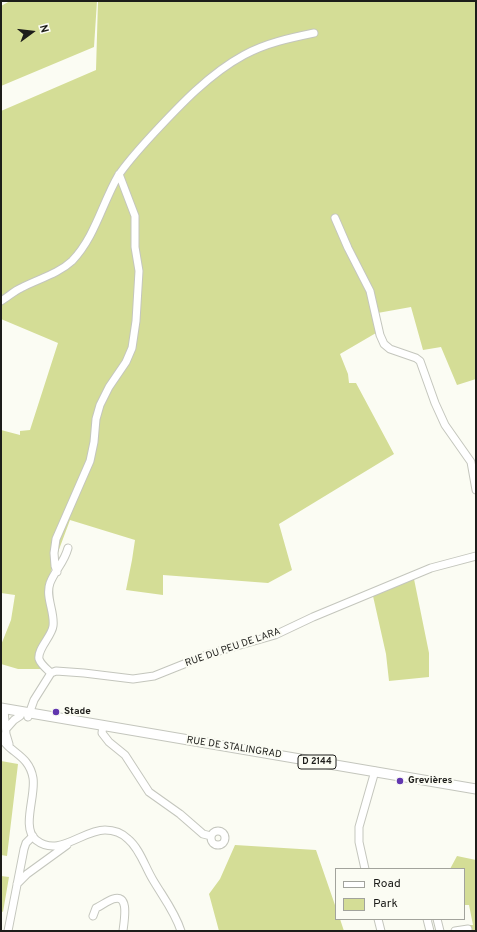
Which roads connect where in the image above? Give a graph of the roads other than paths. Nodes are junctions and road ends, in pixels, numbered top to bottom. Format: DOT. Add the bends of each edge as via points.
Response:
graph roads {
  1 [pos="314,33"];
  2 [pos="120,174"];
  3 [pos="335,218"];
  4 [pos="1,301"];
  5 [pos="476,490"];
  6 [pos="68,548"];
  7 [pos="476,556"];
  8 [pos="57,572"];
  9 [pos="51,673"];
  10 [pos="3,711"];
  11 [pos="26,715"];
  12 [pos="102,727"];
  13 [pos="6,729"];
  14 [pos="1,736"];
  15 [pos="9,746"];
  16 [pos="375,771"];
  17 [pos="476,789"];
  18 [pos="33,836"];
  19 [pos="210,836"];
  20 [pos="70,843"];
  21 [pos="365,868"];
  22 [pos="17,885"];
  23 [pos="93,916"];
  24 [pos="378,920"];
  25 [pos="427,920"];
  26 [pos="437,920"];
  27 [pos="468,929"];
  28 [pos="8,931"];
  29 [pos="123,931"];
  30 [pos="181,931"];
  31 [pos="381,931"];
  32 [pos="430,931"];
  33 [pos="440,931"];
  34 [pos="455,931"];
  1 -- 2 [label="street" via="281,40 245,54 224,68 168,118"];
  2 -- 4 [label="street" via="88,239 71,262 59,271 20,288"];
  2 -- 8 [label="street" via="135,216 135,247 139,271 132,348 100,405 90,461 56,539 54,553"];
  3 -- 5 [label="street" via="370,291 384,344 420,361 445,425 471,462"];
  6 -- 8 [label="street"];
  7 -- 9 [label="street, RUE DU PEU DE LARA" via="431,568 275,635 209,654 154,676 133,679 84,672"];
  8 -- 9 [label="street" via="50,584 49,594 53,630 39,654 43,666"];
  9 -- 11 [label="street"];
  10 -- 11 [label="main road, D 2144"];
  10 -- 13 [label="street"];
  11 -- 12 [label="main road, D 2144"];
  11 -- 13 [label="street" via="10,723"];
  12 -- 16 [label="main road, RUE DE STALINGRAD / D 2144"];
  12 -- 19 [label="street" via="102,733 125,755 149,792 203,834"];
  13 -- 15 [label="street"];
  14 -- 15 [label="street" via="4,743"];
  15 -- 18 [label="street" via="31,770 34,788 29,826"];
  16 -- 17 [label="main road, RUE DE STALINGRAD / D 2144"];
  16 -- 21 [label="street" via="359,827 359,842"];
  18 -- 20 [label="street" via="37,841 57,846"];
  18 -- 22 [label="street" via="24,849"];
  20 -- 22 [label="street" via="27,874"];
  20 -- 30 [label="street" via="100,831 115,832 128,839 138,852"];
  22 -- 28 [label="street"];
  23 -- 29 [label="street" via="96,908 113,899 122,900 125,904"];
  24 -- 31 [label="street"];
  25 -- 32 [label="street"];
  26 -- 33 [label="street"];
  27 -- 34 [label="street"];
}
